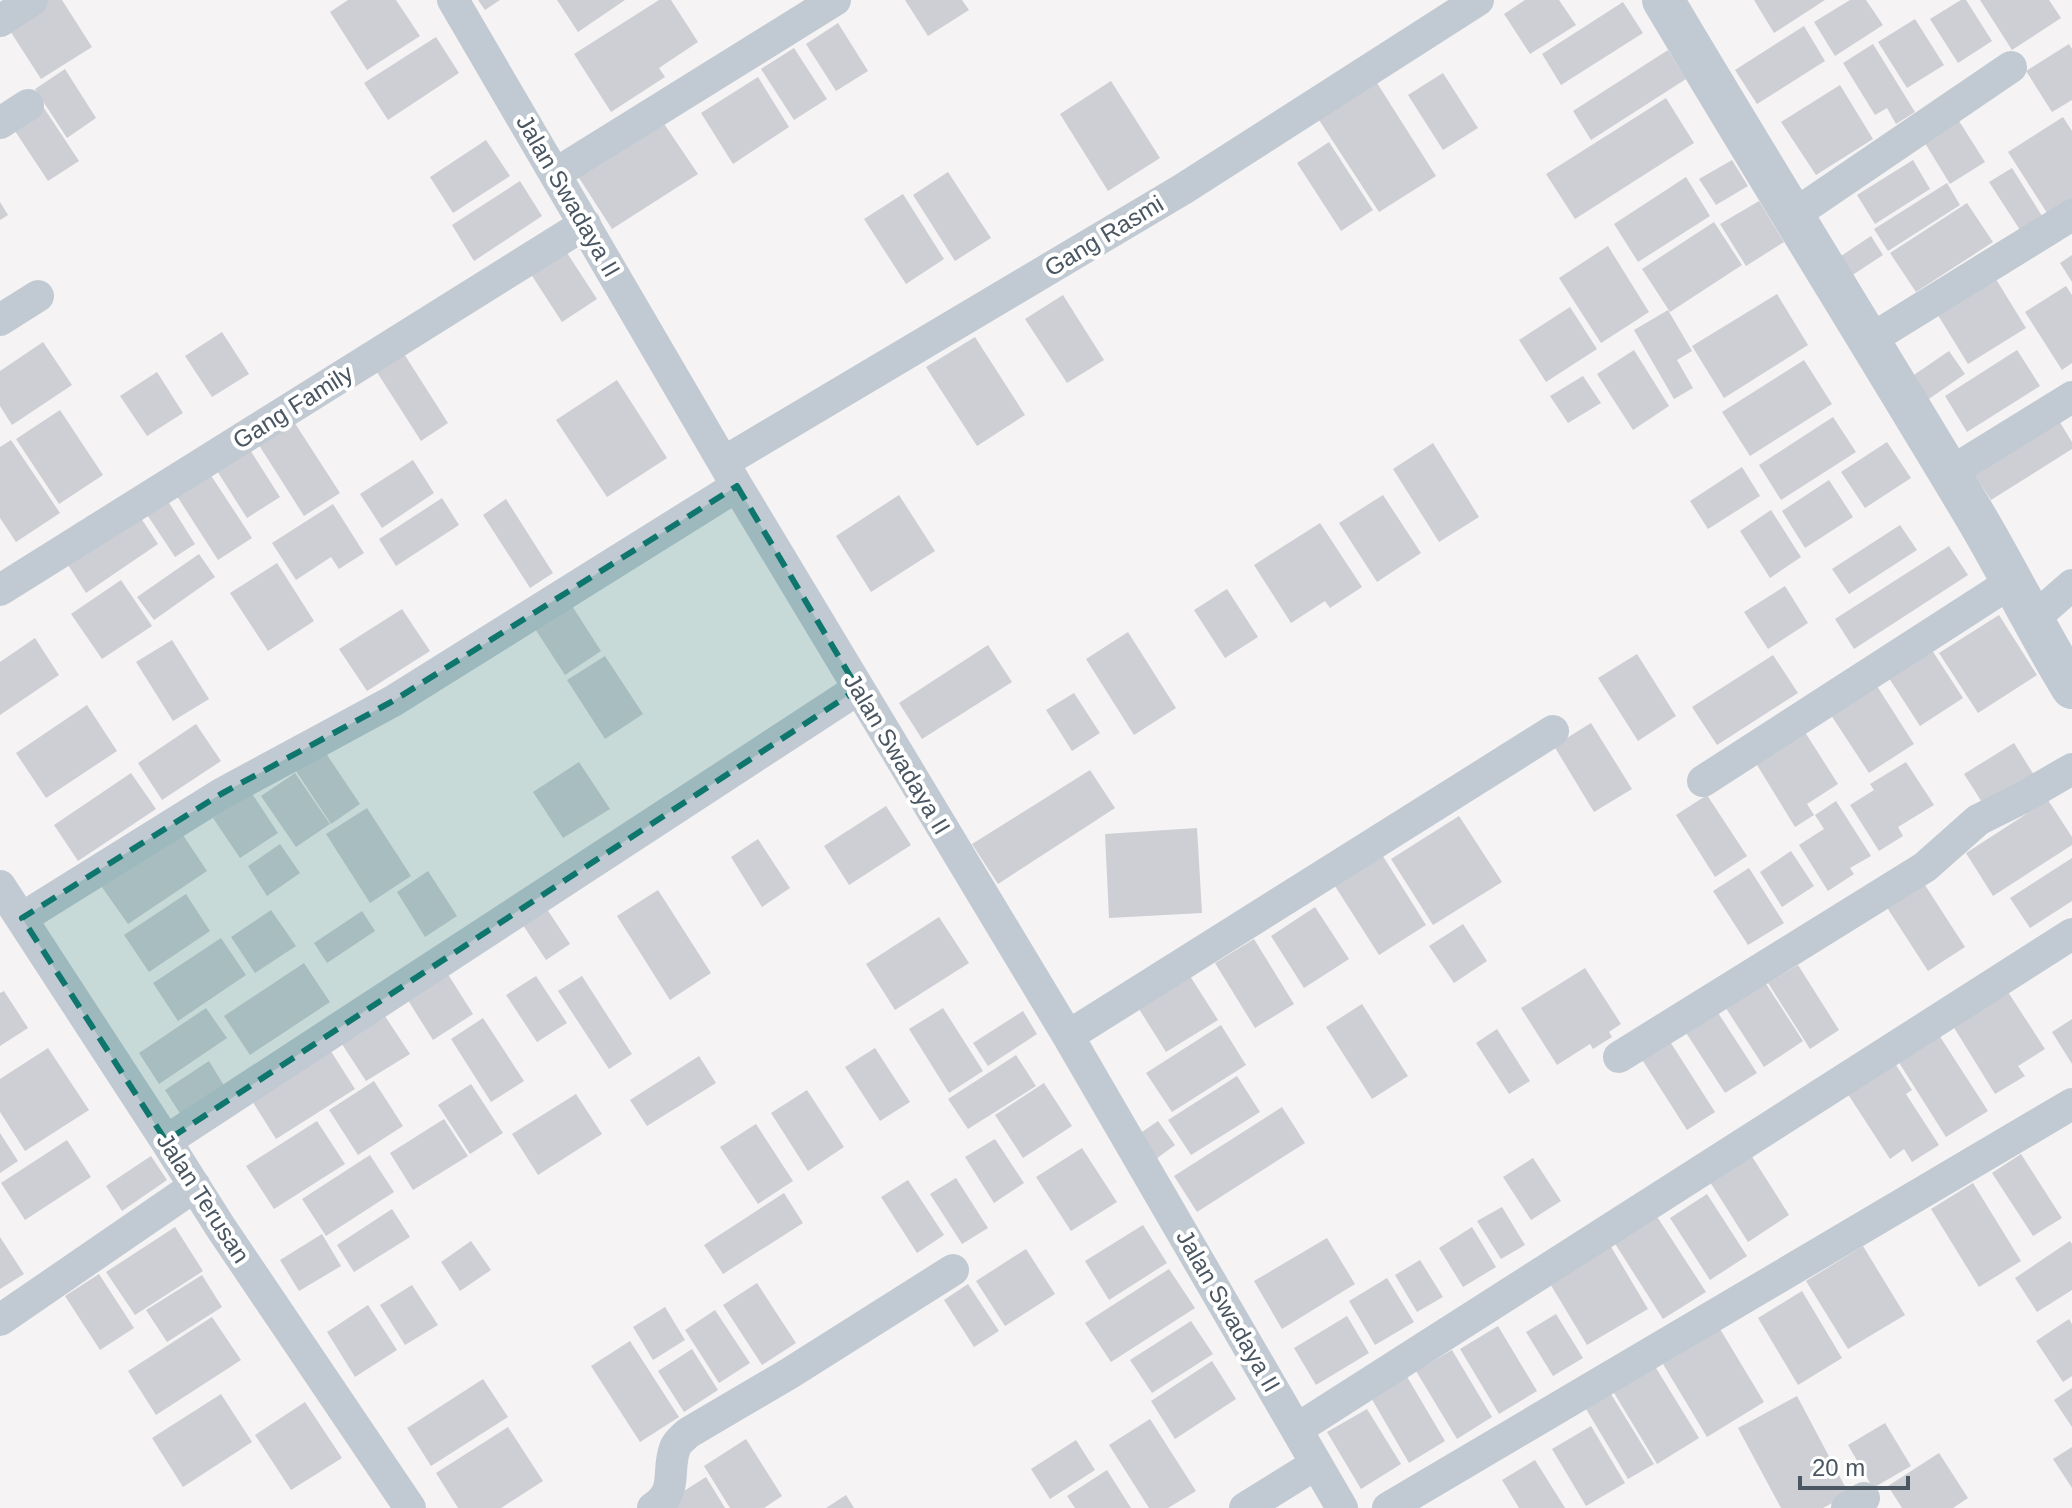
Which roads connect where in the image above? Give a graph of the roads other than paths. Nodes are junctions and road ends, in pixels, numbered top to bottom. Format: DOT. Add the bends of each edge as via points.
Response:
graph roads {
  1 [pos="32,0"];
  2 [pos="453,0"];
  3 [pos="835,0"];
  4 [pos="1478,0"];
  5 [pos="1663,0"];
  6 [pos="0,21"];
  7 [pos="2011,67"];
  8 [pos="28,105"];
  9 [pos="0,123"];
  10 [pos="555,174"];
  11 [pos="2072,215"];
  12 [pos="1792,216"];
  13 [pos="585,224"];
  14 [pos="38,296"];
  15 [pos="0,320"];
  16 [pos="1868,341"];
  17 [pos="2072,397"];
  18 [pos="1949,473"];
  19 [pos="730,474"];
  20 [pos="2013,581"];
  21 [pos="2072,585"];
  22 [pos="0,590"];
  23 [pos="2032,620"];
  24 [pos="2069,675"];
  25 [pos="858,689"];
  26 [pos="1553,731"];
  27 [pos="2072,769"];
  28 [pos="1703,781"];
  29 [pos="0,886"];
  30 [pos="22,918"];
  31 [pos="2072,934"];
  32 [pos="1068,1036"];
  33 [pos="1619,1057"];
  34 [pos="2072,1104"];
  35 [pos="166,1141"];
  36 [pos="195,1186"];
  37 [pos="953,1270"];
  38 [pos="0,1320"];
  39 [pos="1297,1429"];
  40 [pos="1316,1464"];
  41 [pos="410,1508"];
  42 [pos="653,1508"];
  43 [pos="1245,1508"];
  44 [pos="1342,1508"];
  45 [pos="1388,1508"];
  1 -- 6 [label="street"];
  2 -- 10 [label="street, Jalan Swadaya II"];
  3 -- 10 [label="street"];
  4 -- 19 [label="street, Gang Rasmi"];
  5 -- 12 [label="street"];
  7 -- 12 [label="street"];
  8 -- 9 [label="street"];
  10 -- 13 [label="street, Jalan Swadaya II"];
  11 -- 16 [label="street"];
  12 -- 16 [label="street"];
  13 -- 19 [label="street, Jalan Swadaya II"];
  13 -- 22 [label="street, Gang Family"];
  14 -- 15 [label="street"];
  16 -- 18 [label="street"];
  17 -- 18 [label="street"];
  18 -- 20 [label="street"];
  19 -- 25 [label="street, Jalan Swadaya II"];
  19 -- 30 [label="street, Gang Rasmi" via="393,701 221,794"];
  20 -- 23 [label="street"];
  20 -- 28 [label="street"];
  21 -- 23 [label="street"];
  23 -- 24 [label="street"];
  25 -- 32 [label="street, Jalan Swadaya II"];
  25 -- 35 [label="street"];
  26 -- 32 [label="street"];
  27 -- 33 [label="street" via="1978,820 1925,867"];
  29 -- 30 [label="street, Jalan Terusan"];
  30 -- 35 [label="street, Jalan Terusan"];
  31 -- 39 [label="street"];
  32 -- 39 [label="street, Jalan Swadaya II"];
  34 -- 45 [label="street"];
  35 -- 36 [label="street, Jalan Terusan"];
  36 -- 38 [label="street"];
  36 -- 41 [label="street, Jalan Terusan"];
  37 -- 42 [label="street" via="688,1433 676,1445 669,1491"];
  39 -- 40 [label="street, Jalan Swadaya II"];
  40 -- 43 [label="street"];
  40 -- 44 [label="street, Jalan Swadaya II"];
}
